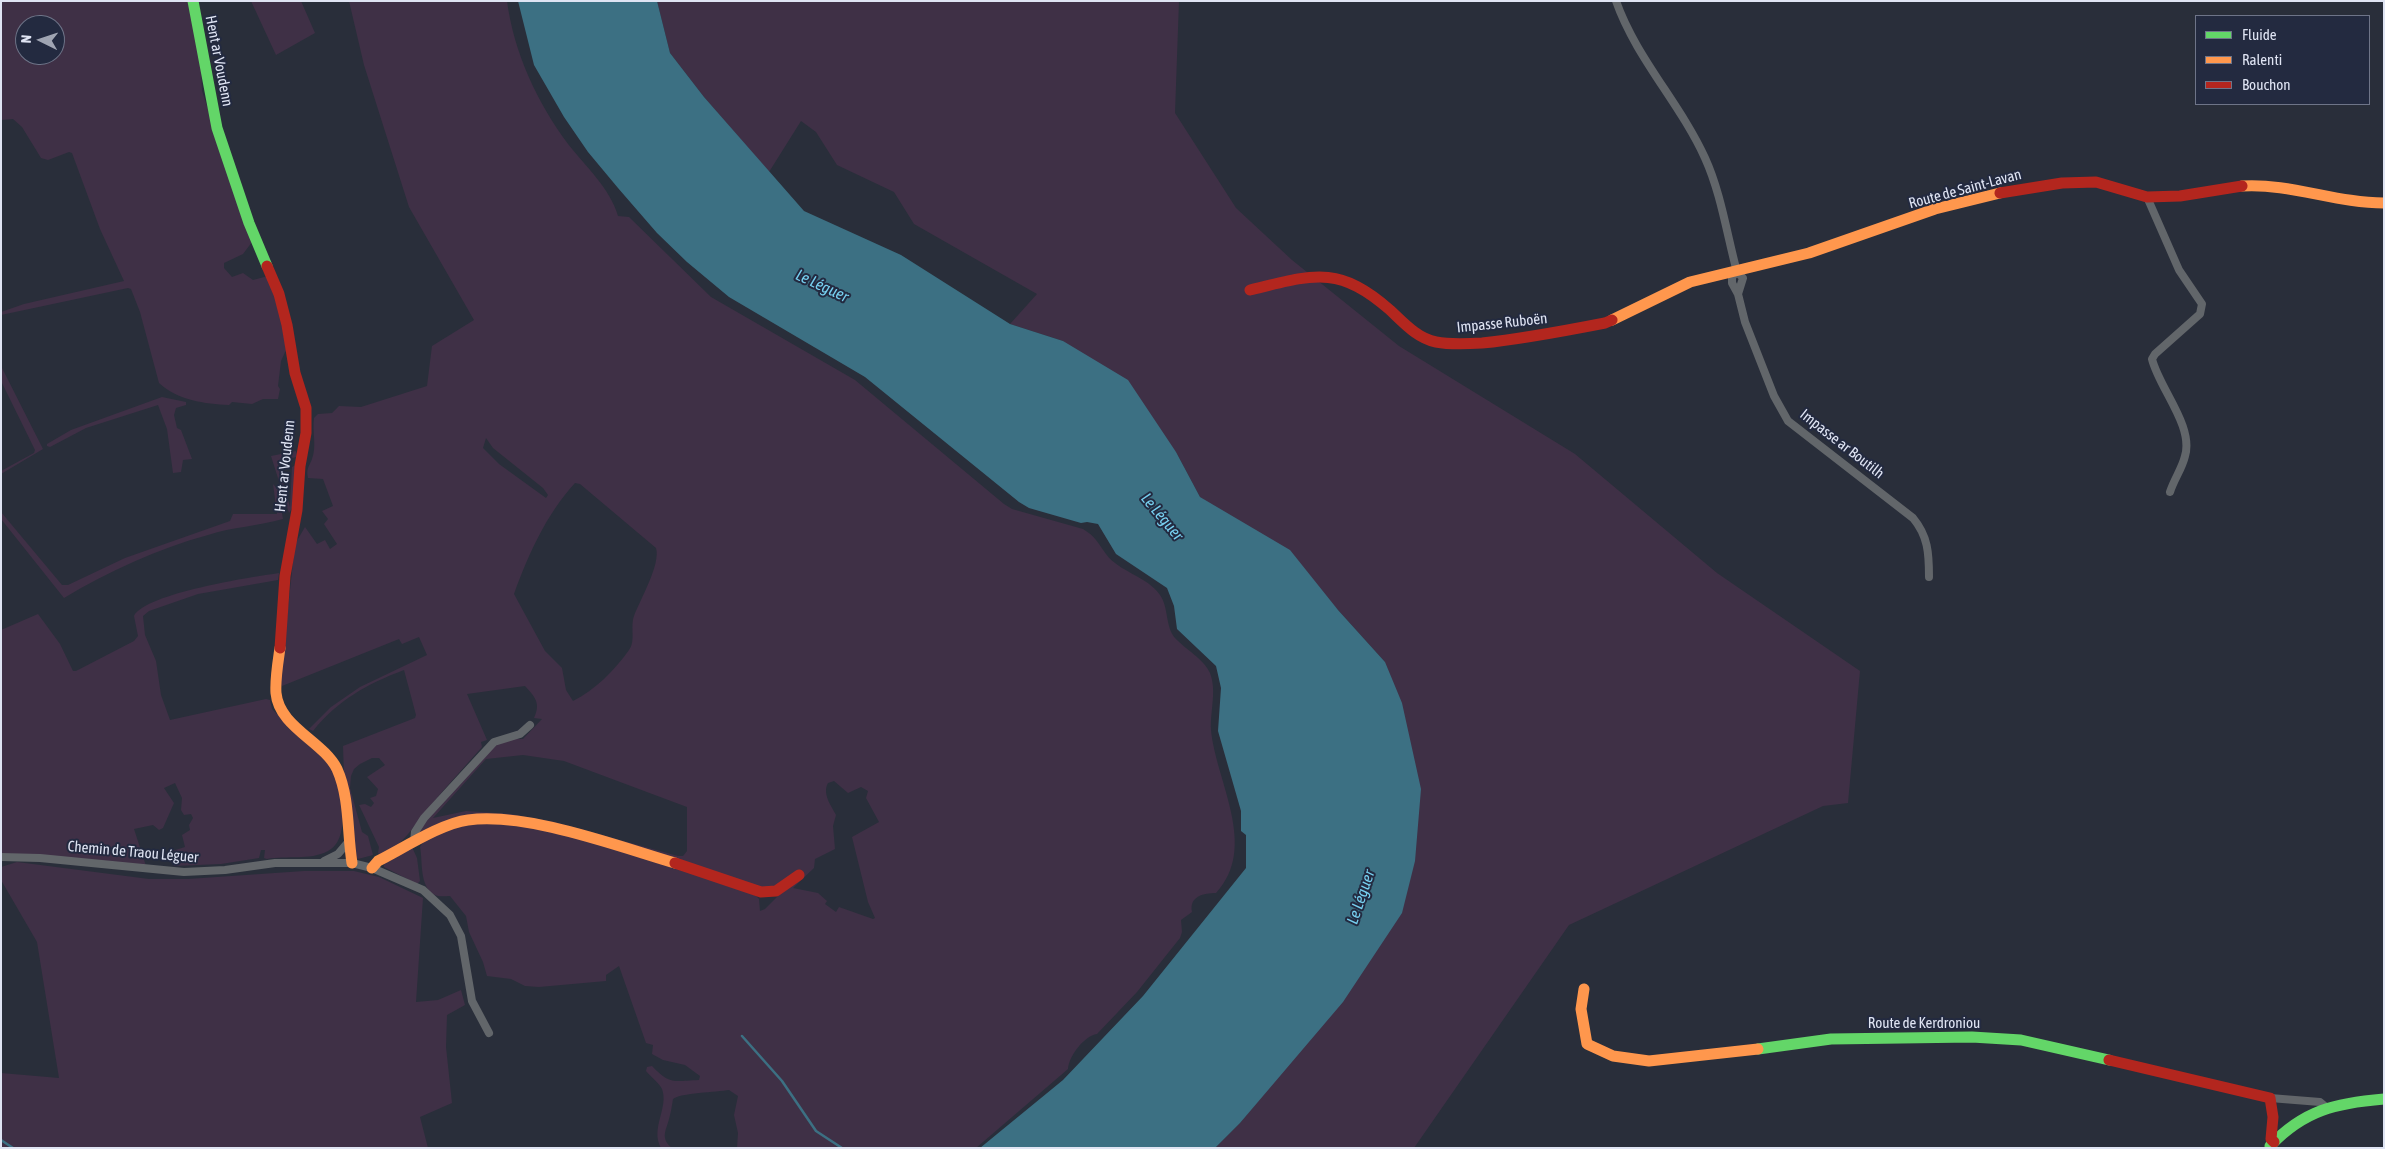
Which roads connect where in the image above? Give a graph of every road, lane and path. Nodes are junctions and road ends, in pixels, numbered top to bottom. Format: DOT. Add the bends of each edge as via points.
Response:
graph roads {
  1 [pos="193,1"];
  2 [pos="1616,1"];
  3 [pos="2147,196"];
  4 [pos="2384,203"];
  5 [pos="1737,272"];
  6 [pos="1250,290"];
  7 [pos="2170,492"];
  8 [pos="1929,576"];
  9 [pos="530,725"];
  10 [pos="349,841"];
  11 [pos="414,842"];
  12 [pos="1,857"];
  13 [pos="321,863"];
  14 [pos="352,863"];
  15 [pos="372,868"];
  16 [pos="799,875"];
  17 [pos="1584,989"];
  18 [pos="489,1033"];
  19 [pos="2270,1098"];
  20 [pos="2384,1099"];
  21 [pos="2326,1107"];
  22 [pos="2271,1145"];
  1 -- 10 [label="street, Hent ar Voudenn" via="217,128 249,223 279,294 295,373 306,408 296,510 284,576 276,694 287,718 324,750 336,768 347,813"];
  2 -- 5 [label="street" via="1642,54 1705,159"];
  3 -- 4 [label="street, Route de Saint-Lavan" via="2180,196 2257,185 2369,204"];
  3 -- 5 [label="street, Route de Saint-Lavan" via="2096,182 2016,189 1935,209 1809,253"];
  3 -- 7 [label="street" via="2179,270 2202,304 2200,314 2152,359 2182,424 2187,447"];
  5 -- 6 [label="street, Impasse Ruboën" via="1690,282 1605,323 1516,340 1456,344 1436,342 1418,335 1358,287 1336,278 1306,278"];
  5 -- 8 [label="street, Impasse ar Boutilh" via="1743,278 1738,294 1745,322 1774,396 1788,421 1912,518 1926,539"];
  9 -- 11 [label="street" via="520,734 494,742 424,818 415,832"];
  10 -- 13 [label="street" via="338,854"];
  10 -- 14 [label="street, Hent ar Voudenn"];
  11 -- 15 [label="street" via="378,861"];
  11 -- 16 [label="street" via="467,820 508,820 591,838 761,892 776,892"];
  12 -- 13 [label="street, Chemin de Traou Léguer" via="184,872 275,863"];
  13 -- 14 [label="street, Chemin de Traou Léguer"];
  14 -- 15 [label="street, Chemin de Traou Léguer"];
  15 -- 18 [label="street, Chemin de Traou Léguer" via="423,890 450,915 461,936 472,1001"];
  17 -- 19 [label="street, Route de Kerdroniou" via="1582,1010 1587,1044 1613,1056 1649,1061 1831,1039 1992,1038 2021,1040"];
  19 -- 21 [label="street" via="2320,1102"];
  19 -- 22 [label="street" via="2273,1117"];
  20 -- 21 [label="street" via="2346,1101"];
  21 -- 22 [label="street" via="2298,1120"];
}
